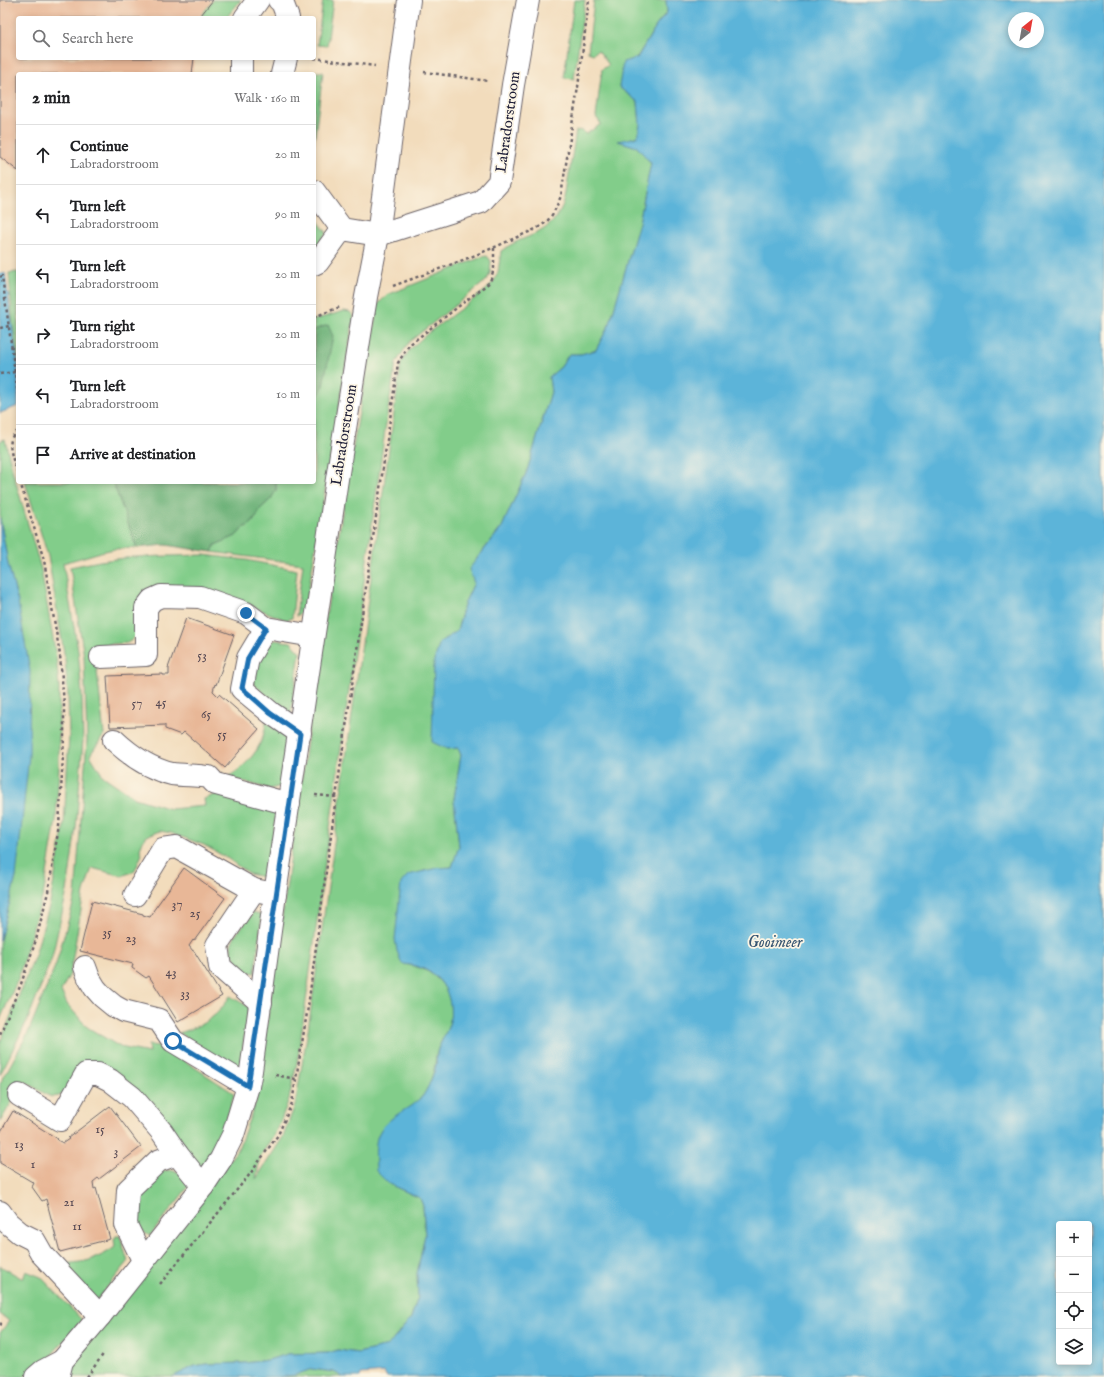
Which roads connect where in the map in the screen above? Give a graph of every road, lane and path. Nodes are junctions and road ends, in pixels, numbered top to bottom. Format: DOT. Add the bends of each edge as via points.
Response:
graph roads {
  1 [pos="258,0"];
  2 [pos="279,0"];
  3 [pos="409,0"];
  4 [pos="528,0"];
  5 [pos="246,16"];
  6 [pos="287,16"];
  7 [pos="241,60"];
  8 [pos="286,60"];
  9 [pos="240,72"];
  10 [pos="282,72"];
  11 [pos="316,195"];
  12 [pos="342,229"];
  13 [pos="378,235"];
  14 [pos="494,247"];
  15 [pos="316,263"];
  16 [pos="0,277"];
  17 [pos="9,326"];
  18 [pos="0,328"];
  19 [pos="15,372"];
  20 [pos="0,374"];
  21 [pos="16,380"];
  22 [pos="16,432"];
  23 [pos="16,467"];
  24 [pos="21,484"];
  25 [pos="266,628"];
  26 [pos="313,636"];
  27 [pos="101,657"];
  28 [pos="300,734"];
  29 [pos="114,740"];
  30 [pos="289,804"];
  31 [pos="254,890"];
  32 [pos="275,894"];
  33 [pos="135,895"];
  34 [pos="85,967"];
  35 [pos="261,1003"];
  36 [pos="0,1034"];
  37 [pos="248,1086"];
  38 [pos="19,1095"];
  39 [pos="177,1154"];
  40 [pos="203,1186"];
  41 [pos="0,1212"];
  42 [pos="143,1260"];
  43 [pos="157,1288"];
  44 [pos="100,1316"];
  45 [pos="108,1348"];
  46 [pos="60,1369"];
  47 [pos="36,1377"];
  48 [pos="86,1377"];
  1 -- 5 [label="street"];
  2 -- 6 [label="street"];
  3 -- 13 [label="street, Labradorstroom"];
  4 -- 13 [label="street, Labradorstroom" via="499,182 481,202"];
  7 -- 9 [label="street"];
  8 -- 10 [label="street"];
  11 -- 12 [label="street"];
  12 -- 13 [label="street, Labradorstroom"];
  12 -- 15 [label="street"];
  13 -- 26 [label="street, Labradorstroom"];
  14 -- 43 [label="path" via="494,268 490,282 409,345 398,363 308,1007 292,1103 278,1135 250,1174"];
  16 -- 17 [label="path" via="2,276"];
  17 -- 18 [label="path"];
  17 -- 19 [label="path"];
  19 -- 20 [label="path"];
  19 -- 21 [label="path"];
  22 -- 23 [label="path" via="10,439 10,447"];
  24 -- 36 [label="path" via="44,560 60,655 64,739 59,826 48,892 36,940"];
  25 -- 26 [label="street"];
  25 -- 27 [label="street" via="246,613 200,597 161,596 152,600 146,608 146,655"];
  25 -- 28 [label="street" via="248,658 242,688 270,713"];
  26 -- 28 [label="street, Labradorstroom"];
  28 -- 30 [label="street, Labradorstroom"];
  29 -- 30 [label="street" via="134,756 160,770 184,776 208,777 216,784"];
  30 -- 32 [label="street, Labradorstroom"];
  31 -- 32 [label="street"];
  31 -- 33 [label="street" via="177,847 163,849"];
  31 -- 35 [label="street" via="218,945 220,967"];
  32 -- 35 [label="street, Labradorstroom"];
  34 -- 37 [label="street" via="95,988 114,1006 123,1011 159,1020 173,1041"];
  35 -- 37 [label="street, Labradorstroom"];
  37 -- 40 [label="street, Labradorstroom" via="233,1136"];
  38 -- 39 [label="street" via="60,1120 86,1074 98,1074 132,1096"];
  39 -- 40 [label="street"];
  39 -- 42 [label="street" via="158,1161 128,1190 126,1225"];
  40 -- 42 [label="street, Labradorstroom"];
  41 -- 44 [label="street" via="20,1233 34,1240 42,1254"];
  42 -- 44 [label="street, Labradorstroom"];
  44 -- 46 [label="street, Labradorstroom"];
  45 -- 48 [label="path"];
  46 -- 47 [label="street, Labradorstroom" via="43,1371"];
}
